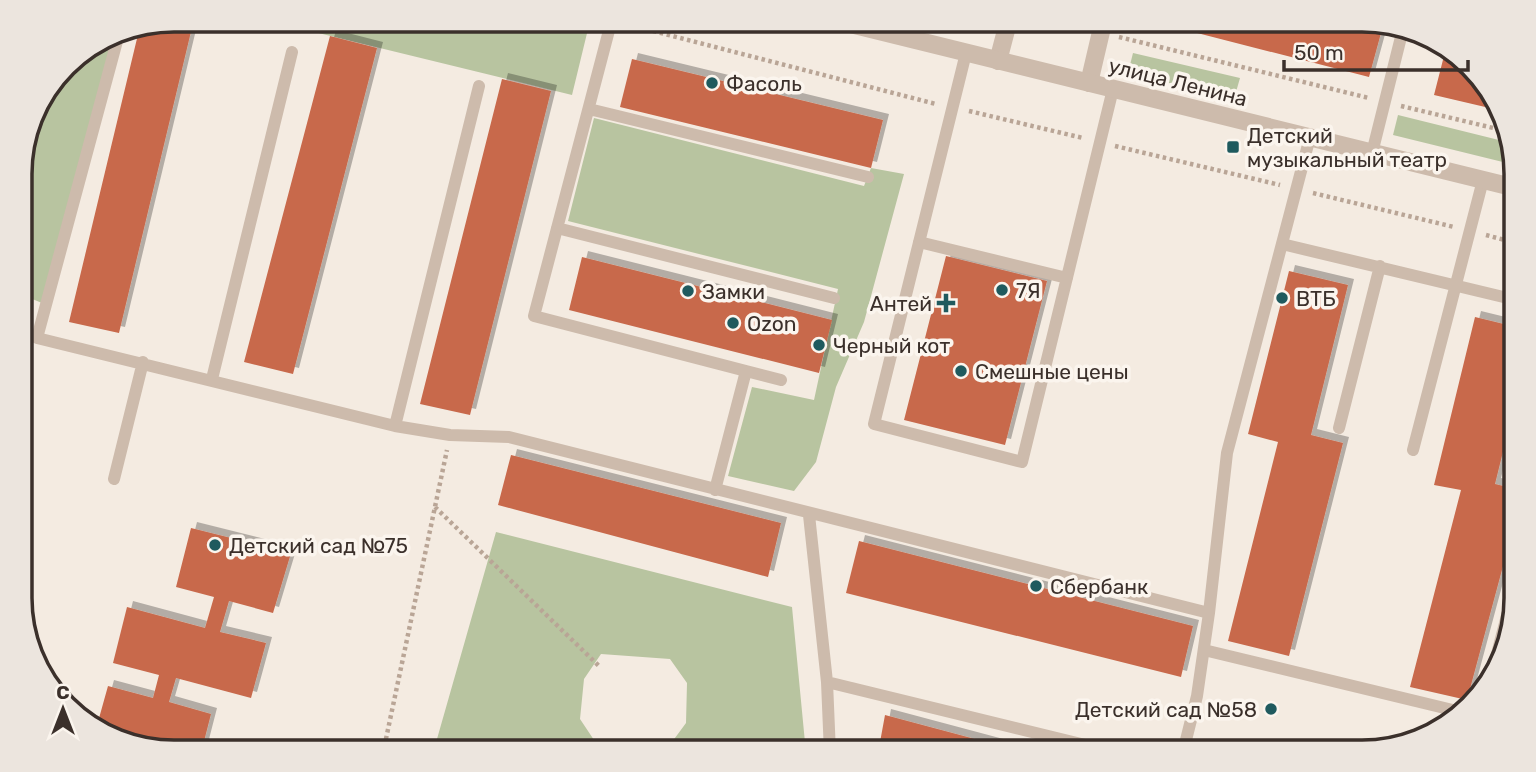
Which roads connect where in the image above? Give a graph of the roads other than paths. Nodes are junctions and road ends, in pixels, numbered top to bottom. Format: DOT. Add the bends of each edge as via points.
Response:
graph roads {
  1 [pos="609,32"];
  2 [pos="884,32"];
  3 [pos="1006,32"];
  4 [pos="1101,32"];
  5 [pos="1401,37"];
  6 [pos="116,43"];
  7 [pos="292,52"];
  8 [pos="966,52"];
  9 [pos="999,61"];
  10 [pos="1089,83"];
  11 [pos="479,86"];
  12 [pos="1113,89"];
  13 [pos="589,109"];
  14 [pos="1310,137"];
  15 [pos="1372,153"];
  16 [pos="868,177"];
  17 [pos="1483,180"];
  18 [pos="1504,185"];
  19 [pos="557,228"];
  20 [pos="919,242"];
  21 [pos="1282,244"];
  22 [pos="1380,266"];
  23 [pos="1067,278"];
  24 [pos="1457,284"];
  25 [pos="1504,297"];
  26 [pos="834,298"];
  27 [pos="143,362"];
  28 [pos="746,371"];
  29 [pos="212,379"];
  30 [pos="781,380"];
  31 [pos="395,426"];
  32 [pos="1339,428"];
  33 [pos="1413,450"];
  34 [pos="114,480"];
  35 [pos="715,490"];
  36 [pos="809,515"];
  37 [pos="1209,613"];
  38 [pos="1204,650"];
  39 [pos="827,682"];
  40 [pos="1450,709"];
  41 [pos="830,740"];
  42 [pos="1069,740"];
  43 [pos="1185,740"];
  1 -- 13 [label="lane"];
  2 -- 8 [label="street, улица Ленина"];
  3 -- 9 [label="street"];
  4 -- 10 [label="street"];
  5 -- 15 [label="lane"];
  6 -- 27 [label="lane" via="37,338"];
  7 -- 29 [label="lane"];
  8 -- 9 [label="street, улица Ленина"];
  8 -- 20 [label="lane"];
  9 -- 10 [label="street, улица Ленина"];
  10 -- 12 [label="street, улица Ленина"];
  11 -- 31 [label="lane"];
  12 -- 14 [label="street, улица Ленина"];
  12 -- 23 [label="lane"];
  13 -- 16 [label="lane"];
  13 -- 19 [label="lane"];
  14 -- 15 [label="street, улица Ленина"];
  14 -- 21 [label="lane"];
  15 -- 17 [label="street, улица Ленина"];
  17 -- 18 [label="street, улица Ленина"];
  17 -- 24 [label="lane"];
  19 -- 26 [label="lane"];
  19 -- 28 [label="lane" via="534,316"];
  20 -- 23 [label="lane"];
  20 -- 23 [label="lane" via="874,424 1022,462"];
  21 -- 22 [label="lane"];
  21 -- 37 [label="lane" via="1227,453"];
  22 -- 24 [label="lane"];
  22 -- 32 [label="lane"];
  24 -- 25 [label="lane"];
  24 -- 33 [label="lane"];
  27 -- 29 [label="lane"];
  27 -- 34 [label="lane"];
  28 -- 30 [label="lane"];
  28 -- 35 [label="lane"];
  29 -- 31 [label="lane"];
  31 -- 35 [label="lane" via="509,438"];
  35 -- 36 [label="lane"];
  36 -- 37 [label="lane"];
  36 -- 39 [label="lane"];
  37 -- 38 [label="lane"];
  38 -- 40 [label="lane"];
  38 -- 43 [label="lane"];
  39 -- 41 [label="lane"];
  39 -- 42 [label="lane"];
}
